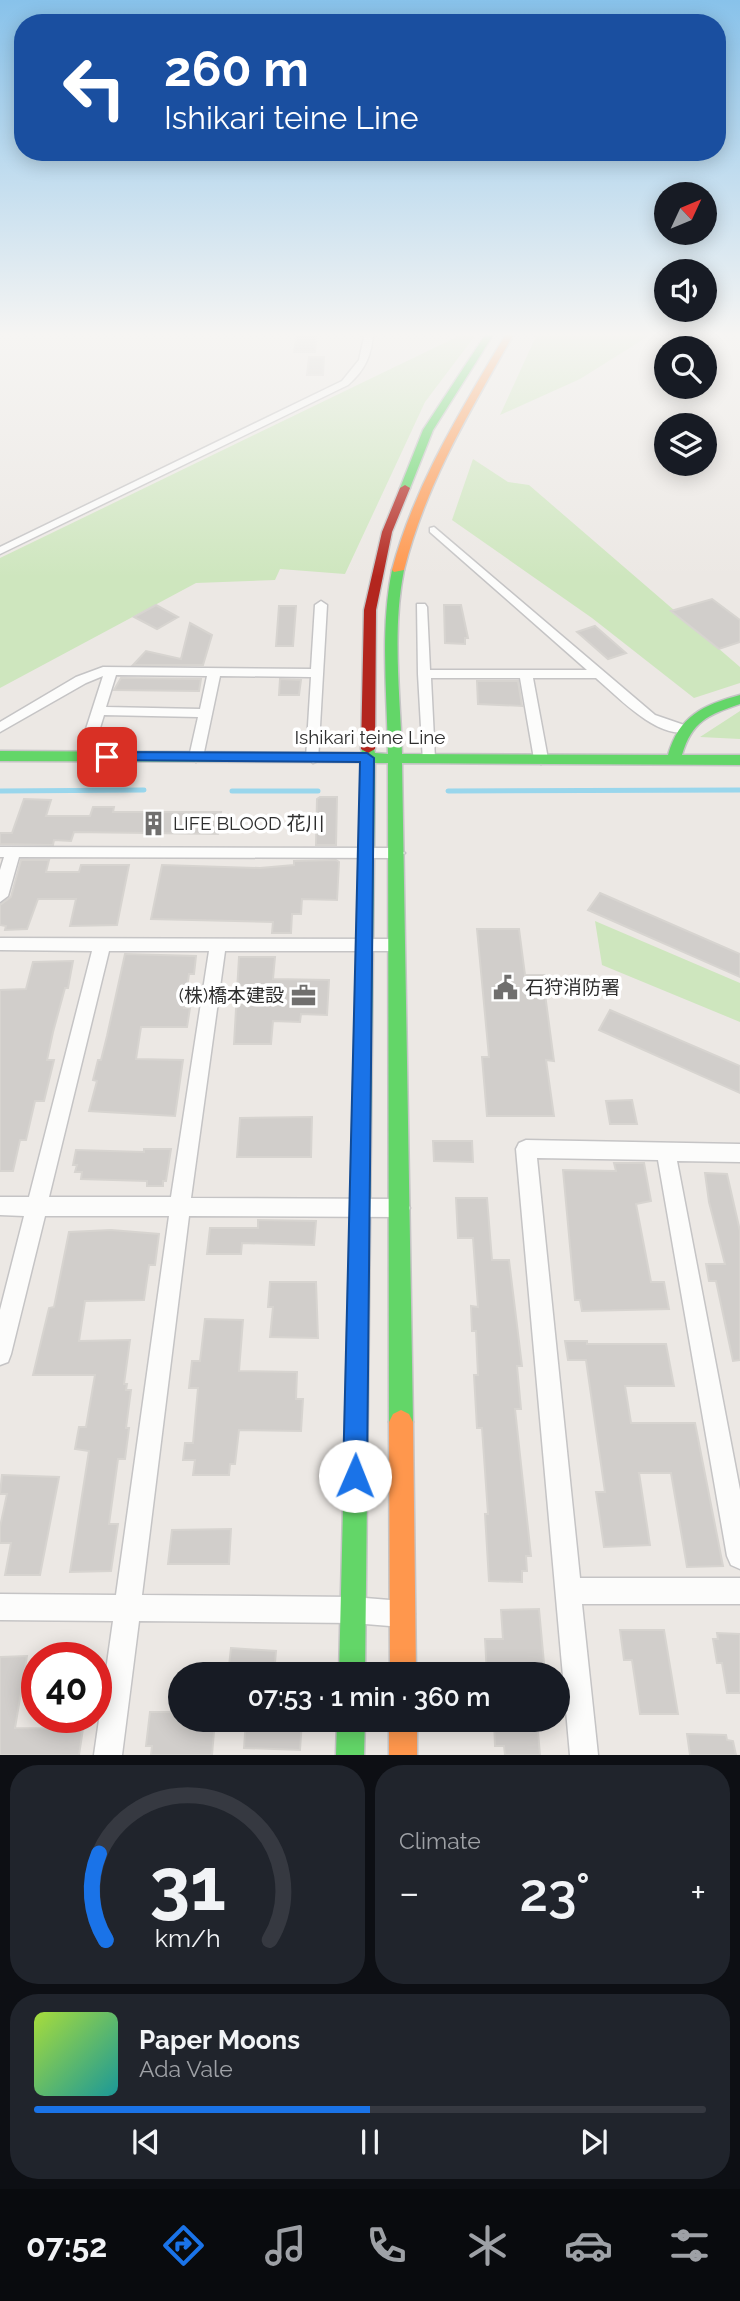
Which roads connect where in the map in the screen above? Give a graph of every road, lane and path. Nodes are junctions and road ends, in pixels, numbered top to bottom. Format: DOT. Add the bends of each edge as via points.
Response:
graph roads {
  1 [pos="282,414"];
  2 [pos="438,414"];
  3 [pos="465,414"];
  4 [pos="434,530"];
  5 [pos="0,551"];
  6 [pos="321,605"];
  7 [pos="421,607"];
  8 [pos="111,671"];
  9 [pos="214,672"];
  10 [pos="317,673"];
  11 [pos="424,674"];
  12 [pos="526,674"];
  13 [pos="600,674"];
  14 [pos="740,699"];
  15 [pos="99,711"];
  16 [pos="205,713"];
  17 [pos="0,728"];
  18 [pos="682,729"];
  19 [pos="0,756"];
  20 [pos="84,757"];
  21 [pos="196,757"];
  22 [pos="313,758"];
  23 [pos="367,758"];
  24 [pos="674,758"];
  25 [pos="396,759"];
  26 [pos="428,759"];
  27 [pos="541,759"];
  28 [pos="740,760"];
  29 [pos="7,852"];
  30 [pos="365,852"];
  31 [pos="397,853"];
  32 [pos="0,896"];
  33 [pos="0,944"];
  34 [pos="102,944"];
  35 [pos="218,944"];
  36 [pos="364,945"];
  37 [pos="396,945"];
  38 [pos="666,1152"];
  39 [pos="740,1153"];
  40 [pos="0,1206"];
  41 [pos="35,1206"];
  42 [pos="180,1207"];
  43 [pos="359,1208"];
  44 [pos="400,1208"];
  45 [pos="0,1354"];
  46 [pos="740,1556"];
  47 [pos="568,1591"];
  48 [pos="740,1591"];
  49 [pos="0,1607"];
  50 [pos="127,1608"];
  51 [pos="353,1610"];
  52 [pos="402,1614"];
  53 [pos="352,1662"];
  54 [pos="403,1662"];
  55 [pos="351,1732"];
  56 [pos="403,1732"];
  57 [pos="108,1755"];
  58 [pos="350,1755"];
  59 [pos="403,1755"];
  60 [pos="584,1755"];
  1 -- 5 [label="street"];
  2 -- 23 [label="street" via="387,532 370,610"];
  3 -- 25 [label="street" via="434,469 402,552 394,590"];
  4 -- 13 [label="street"];
  6 -- 10 [label="street"];
  7 -- 11 [label="street"];
  8 -- 9 [label="street"];
  8 -- 15 [label="street"];
  8 -- 17 [label="street" via="81,680"];
  9 -- 10 [label="street"];
  9 -- 16 [label="street"];
  10 -- 22 [label="street"];
  11 -- 12 [label="street"];
  11 -- 26 [label="street"];
  12 -- 13 [label="street"];
  12 -- 27 [label="street"];
  13 -- 18 [label="street" via="650,718"];
  14 -- 18 [label="street" via="697,716"];
  15 -- 16 [label="street"];
  15 -- 20 [label="street"];
  16 -- 21 [label="street"];
  18 -- 24 [label="street"];
  19 -- 20 [label="street, Ishikari teine Line"];
  20 -- 21 [label="street, Ishikari teine Line"];
  21 -- 22 [label="street, Ishikari teine Line"];
  22 -- 23 [label="street, Ishikari teine Line"];
  23 -- 25 [label="street, Ishikari teine Line"];
  23 -- 30 [label="street"];
  24 -- 27 [label="street, Ishikari teine Line"];
  24 -- 28 [label="street, Ishikari teine Line"];
  25 -- 26 [label="street, Ishikari teine Line"];
  25 -- 31 [label="street"];
  26 -- 27 [label="street, Ishikari teine Line"];
  29 -- 30 [label="street"];
  29 -- 32 [label="street"];
  30 -- 31 [label="street"];
  30 -- 36 [label="street"];
  31 -- 37 [label="street"];
  33 -- 34 [label="street"];
  34 -- 35 [label="street"];
  34 -- 41 [label="street"];
  35 -- 36 [label="street"];
  35 -- 42 [label="street"];
  36 -- 37 [label="street"];
  36 -- 43 [label="street"];
  37 -- 44 [label="street"];
  38 -- 39 [label="street"];
  38 -- 46 [label="street"];
  38 -- 47 [label="street" via="526,1149"];
  40 -- 41 [label="street"];
  41 -- 42 [label="street"];
  41 -- 45 [label="street"];
  42 -- 43 [label="street"];
  42 -- 50 [label="street"];
  43 -- 44 [label="street"];
  43 -- 51 [label="street"];
  44 -- 52 [label="street"];
  47 -- 48 [label="street"];
  47 -- 60 [label="street"];
  49 -- 50 [label="street"];
  50 -- 51 [label="street"];
  50 -- 57 [label="street"];
  51 -- 52 [label="street"];
  51 -- 53 [label="street"];
  52 -- 54 [label="street"];
  55 -- 58 [label="street"];
  56 -- 59 [label="street"];
}
